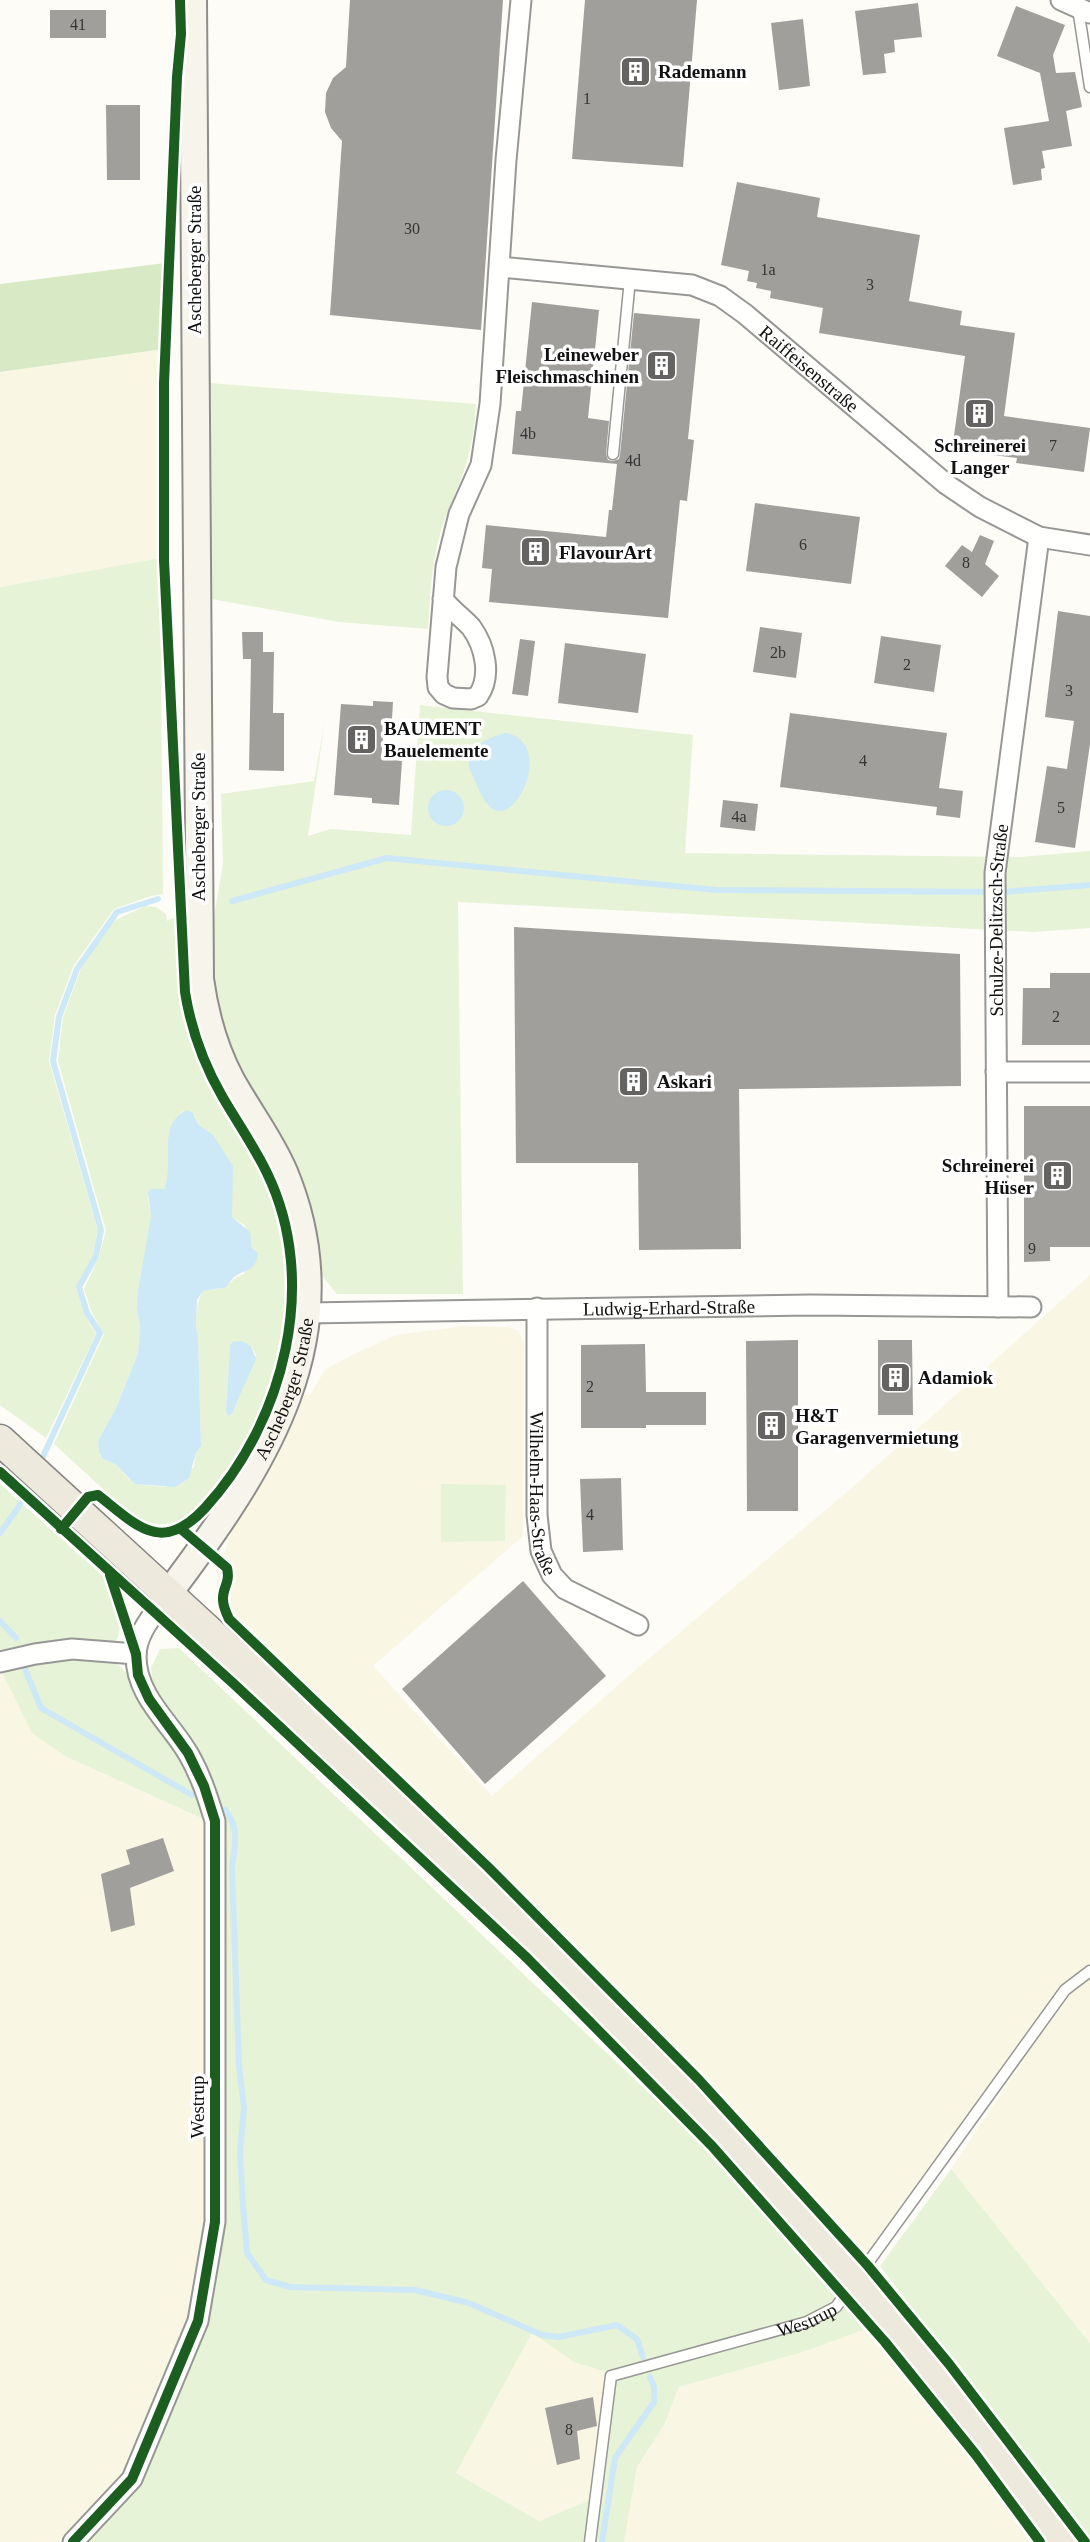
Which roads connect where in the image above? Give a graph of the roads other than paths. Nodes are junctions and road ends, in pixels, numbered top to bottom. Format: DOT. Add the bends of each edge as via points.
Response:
graph roads {
  1 [pos="193,0"];
  2 [pos="521,0"];
  3 [pos="1076,7"];
  4 [pos="1090,87"];
  5 [pos="500,267"];
  6 [pos="630,279"];
  7 [pos="613,454"];
  8 [pos="1039,537"];
  9 [pos="1090,545"];
  10 [pos="443,599"];
  11 [pos="996,1072"];
  12 [pos="1090,1072"];
  13 [pos="998,1307"];
  14 [pos="1031,1307"];
  15 [pos="537,1308"];
  16 [pos="307,1313"];
  17 [pos="0,1440"];
  18 [pos="168,1594"];
  19 [pos="638,1625"];
  20 [pos="136,1654"];
  21 [pos="0,1662"];
  22 [pos="1090,1971"];
  23 [pos="856,2283"];
  24 [pos="73,2542"];
  25 [pos="590,2542"];
  26 [pos="1062,2542"];
  1 -- 16 [label="street, Ascheberger Straße" via="201,979 205,1012 223,1064 268,1140 293,1196 304,1247"];
  2 -- 5 [label="street"];
  3 -- 4 [label="lane"];
  5 -- 6 [label="street, Raiffeisenstraße"];
  5 -- 10 [label="street" via="485,444 481,465 459,514"];
  6 -- 7 [label="lane"];
  6 -- 8 [label="street, Raiffeisenstraße" via="692,285 720,296 946,484"];
  8 -- 9 [label="street, Raiffeisenstraße"];
  8 -- 11 [label="street, Schulze-Delitzsch-Straße" via="995,873"];
  10 -- 10 [label="street" via="438,687 453,698 471,699 478,696 485,680 482,647 470,626"];
  11 -- 12 [label="street"];
  11 -- 13 [label="street, Schulze-Delitzsch-Straße"];
  13 -- 14 [label="street, Ludwig-Erhard-Straße"];
  13 -- 15 [label="street, Ludwig-Erhard-Straße"];
  15 -- 16 [label="street, Ludwig-Erhard-Straße"];
  15 -- 19 [label="street, Wilhelm-Haas-Straße" via="541,1551 552,1575 565,1588"];
  16 -- 18 [label="street, Ascheberger Straße" via="296,1372 270,1440 228,1511"];
  17 -- 18 [label="main road"];
  18 -- 20 [label="street" via="142,1631"];
  18 -- 23 [label="main road" via="527,1930 722,2131"];
  20 -- 21 [label="street" via="72,1650"];
  20 -- 24 [label="street, Westrup" via="138,1675 149,1699 188,1753 215,1821 215,2222 198,2321 132,2479"];
  22 -- 23 [label="lane, Westrup" via="1065,1990"];
  23 -- 25 [label="lane, Westrup" via="836,2307 807,2322 611,2376"];
  23 -- 26 [label="main road"];
}
